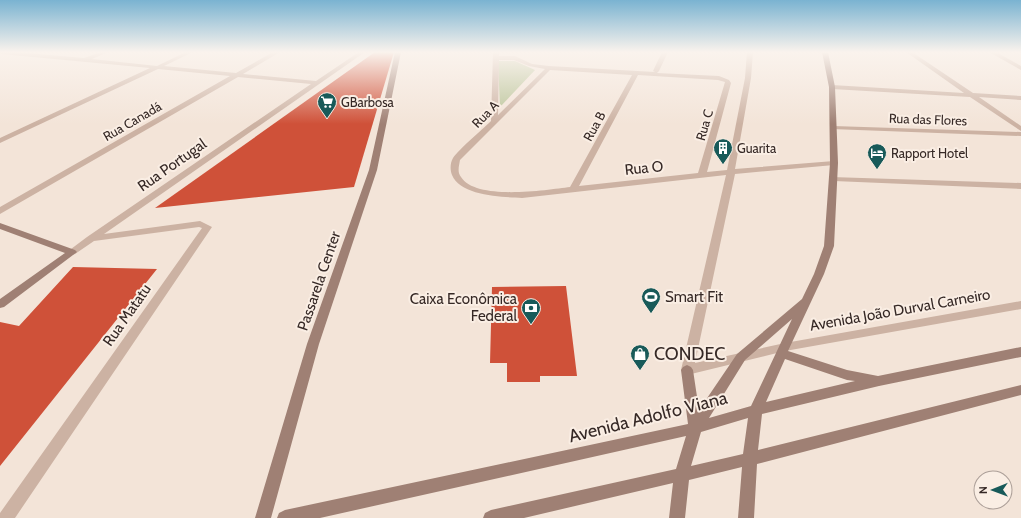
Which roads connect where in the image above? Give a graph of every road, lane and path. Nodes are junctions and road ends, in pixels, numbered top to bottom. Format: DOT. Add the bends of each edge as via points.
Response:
graph roads {
  1 [pos="139,76"];
  2 [pos="234,76"];
  3 [pos="248,76"];
  4 [pos="327,76"];
  5 [pos="393,76"];
  6 [pos="495,76"];
  7 [pos="540,76"];
  8 [pos="634,76"];
  9 [pos="689,76"];
  10 [pos="748,76"];
  11 [pos="830,76"];
  12 [pos="944,76"];
  13 [pos="317,83"];
  14 [pos="832,87"];
  15 [pos="973,96"];
  16 [pos="1021,98"];
  17 [pos="494,121"];
  18 [pos="833,128"];
  19 [pos="1021,128"];
  20 [pos="1021,134"];
  21 [pos="0,141"];
  22 [pos="834,163"];
  23 [pos="731,172"];
  24 [pos="702,175"];
  25 [pos="834,179"];
  26 [pos="460,181"];
  27 [pos="1021,186"];
  28 [pos="572,190"];
  29 [pos="0,211"];
  30 [pos="0,226"];
  31 [pos="90,239"];
  32 [pos="72,252"];
  33 [pos="807,300"];
  34 [pos="0,304"];
  35 [pos="1021,304"];
  36 [pos="783,350"];
  37 [pos="1021,352"];
  38 [pos="741,357"];
  39 [pos="688,370"];
  40 [pos="879,381"];
  41 [pos="1021,390"];
  42 [pos="756,410"];
  43 [pos="695,428"];
  44 [pos="750,459"];
  45 [pos="682,473"];
  46 [pos="6,518"];
  47 [pos="263,518"];
  48 [pos="284,518"];
  49 [pos="491,518"];
  50 [pos="677,518"];
  51 [pos="746,518"];
  1 -- 21 [label="street"];
  2 -- 29 [label="street, Rua Canadá"];
  3 -- 13 [label="street"];
  4 -- 13 [label="street, Rua Portugal"];
  5 -- 47 [label="street, Passarela Center" via="373,170 313,344"];
  6 -- 17 [label="street"];
  7 -- 17 [label="street, Rua A"];
  8 -- 28 [label="street, Rua B"];
  9 -- 24 [label="street, Rua C" via="719,78 728,83"];
  10 -- 23 [label="street"];
  11 -- 14 [label="street"];
  12 -- 15 [label="street"];
  13 -- 31 [label="street, Rua Portugal"];
  14 -- 15 [label="street"];
  14 -- 18 [label="street"];
  15 -- 16 [label="street"];
  15 -- 19 [label="street"];
  17 -- 26 [label="street, Rua A" via="456,159 454,173"];
  18 -- 20 [label="street, Rua das Flores"];
  18 -- 22 [label="street"];
  22 -- 23 [label="street, Rua O"];
  22 -- 25 [label="street"];
  23 -- 24 [label="street, Rua O"];
  23 -- 39 [label="street"];
  24 -- 28 [label="street, Rua O"];
  25 -- 27 [label="street"];
  25 -- 33 [label="street" via="829,246"];
  26 -- 28 [label="street, Rua O" via="473,190 496,195"];
  30 -- 32 [label="street"];
  31 -- 32 [label="street, Rua Portugal"];
  31 -- 46 [label="street, Rua Matatu" via="200,224 207,227"];
  32 -- 34 [label="street, Rua Portugal"];
  33 -- 36 [label="street"];
  33 -- 38 [label="street"];
  35 -- 36 [label="street, Avenida João Durval Carneiro"];
  36 -- 38 [label="street, Avenida João Durval Carneiro"];
  36 -- 40 [label="street" via="847,376"];
  36 -- 42 [label="street"];
  37 -- 40 [label="street, Avenida Adolfo Viana"];
  38 -- 39 [label="street, Avenida João Durval Carneiro"];
  38 -- 43 [label="street"];
  39 -- 43 [label="street"];
  40 -- 42 [label="street, Avenida Adolfo Viana"];
  41 -- 44 [label="street"];
  42 -- 43 [label="street, Avenida Adolfo Viana"];
  42 -- 44 [label="street"];
  43 -- 45 [label="street"];
  43 -- 48 [label="street, Avenida Adolfo Viana"];
  44 -- 45 [label="street"];
  44 -- 51 [label="street"];
  45 -- 49 [label="street"];
  45 -- 50 [label="street"];
}
